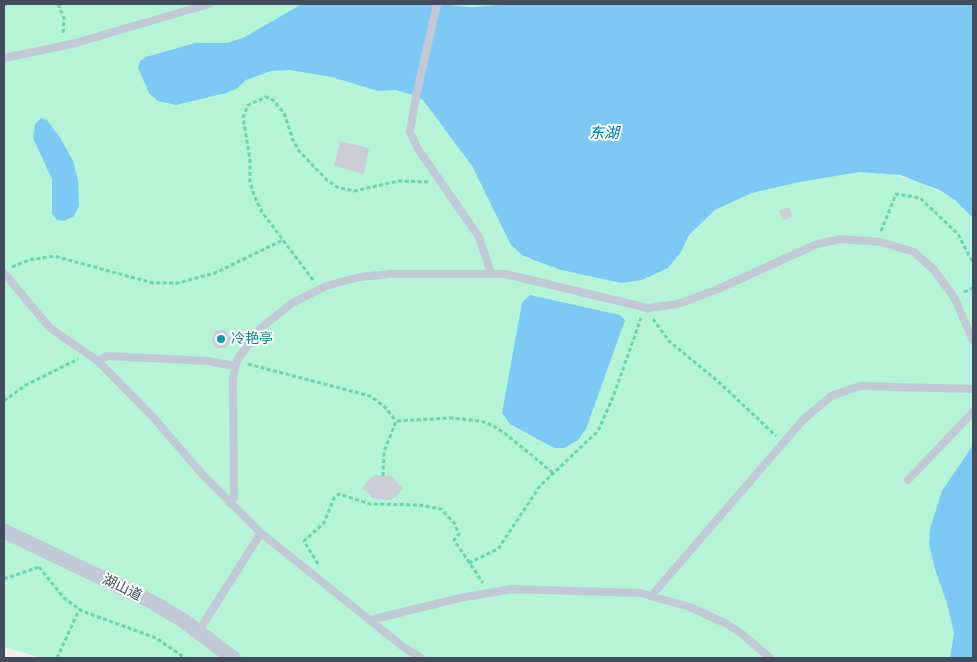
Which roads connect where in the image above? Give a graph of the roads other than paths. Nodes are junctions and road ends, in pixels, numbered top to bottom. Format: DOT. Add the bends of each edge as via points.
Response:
graph roads {
  1 [pos="209,4"];
  2 [pos="437,4"];
  3 [pos="4,58"];
  4 [pos="4,273"];
  5 [pos="491,273"];
  6 [pos="973,340"];
  7 [pos="98,361"];
  8 [pos="236,363"];
  9 [pos="973,389"];
  10 [pos="973,412"];
  11 [pos="908,480"];
  12 [pos="229,502"];
  13 [pos="4,531"];
  14 [pos="261,533"];
  15 [pos="652,595"];
  16 [pos="370,620"];
  17 [pos="198,632"];
  18 [pos="233,658"];
  19 [pos="421,658"];
  20 [pos="770,658"];
  1 -- 3 [label="lane" via="63,46"];
  2 -- 5 [label="lane" via="410,132 418,149 479,237"];
  4 -- 7 [label="lane" via="50,328"];
  5 -- 6 [label="lane" via="517,276 645,308 678,304 716,290 817,244 841,239 876,241 914,252 934,270 954,297"];
  5 -- 8 [label="lane" via="377,275 339,282 292,304 268,322"];
  7 -- 8 [label="lane" via="107,356"];
  7 -- 12 [label="lane"];
  8 -- 12 [label="lane" via="232,379 234,498"];
  9 -- 15 [label="lane" via="875,386 846,390 831,396 784,443"];
  10 -- 11 [label="lane"];
  12 -- 14 [label="lane"];
  13 -- 17 [label="street, 湖山道" via="152,602"];
  14 -- 16 [label="lane"];
  14 -- 17 [label="lane"];
  15 -- 16 [label="lane" via="511,589"];
  15 -- 20 [label="lane" via="725,623"];
  16 -- 19 [label="lane"];
  17 -- 18 [label="street, 湖山道"];
}
